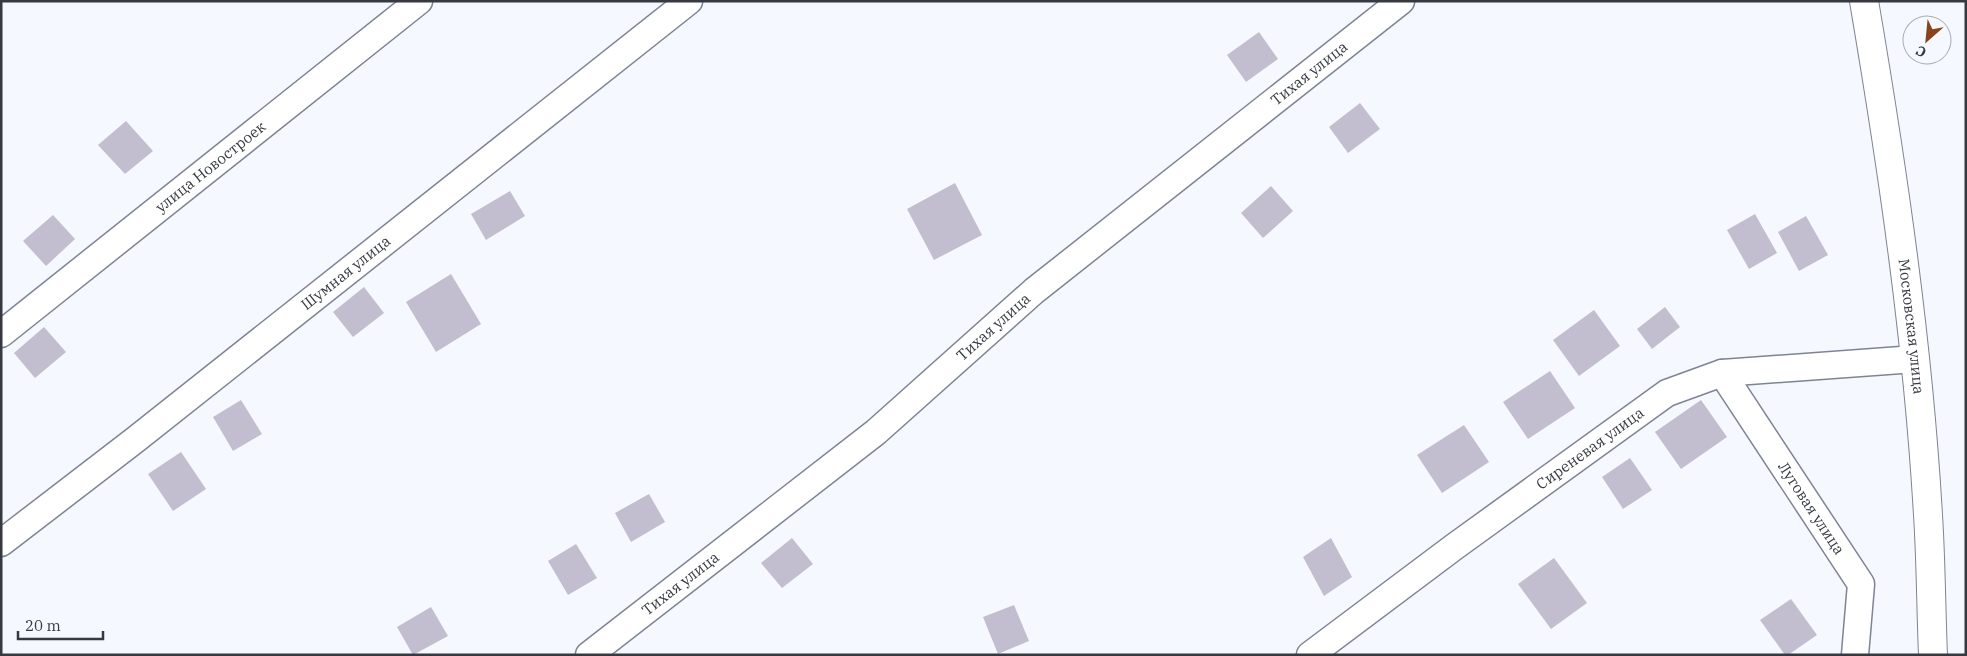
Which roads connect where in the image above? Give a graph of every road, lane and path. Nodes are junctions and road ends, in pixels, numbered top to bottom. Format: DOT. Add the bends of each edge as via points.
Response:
graph roads {
  1 [pos="419,1"];
  2 [pos="690,1"];
  3 [pos="1401,1"];
  4 [pos="1864,1"];
  5 [pos="1,334"];
  6 [pos="1915,359"];
  7 [pos="1722,373"];
  8 [pos="1,543"];
  9 [pos="589,655"];
  10 [pos="1310,655"];
  11 [pos="1855,655"];
  12 [pos="1933,655"];
  1 -- 5 [label="street, улица Новостроек"];
  2 -- 8 [label="street, Шумная улица"];
  3 -- 9 [label="street, Тихая улица" via="1034,291 876,432"];
  4 -- 6 [label="street, Московская улица" via="1888,144"];
  6 -- 7 [label="street, Сиреневая улица"];
  6 -- 12 [label="street, Московская улица" via="1928,515"];
  7 -- 10 [label="street, Сиреневая улица" via="1667,393"];
  7 -- 11 [label="street, Луговая улица" via="1861,584"];
}
